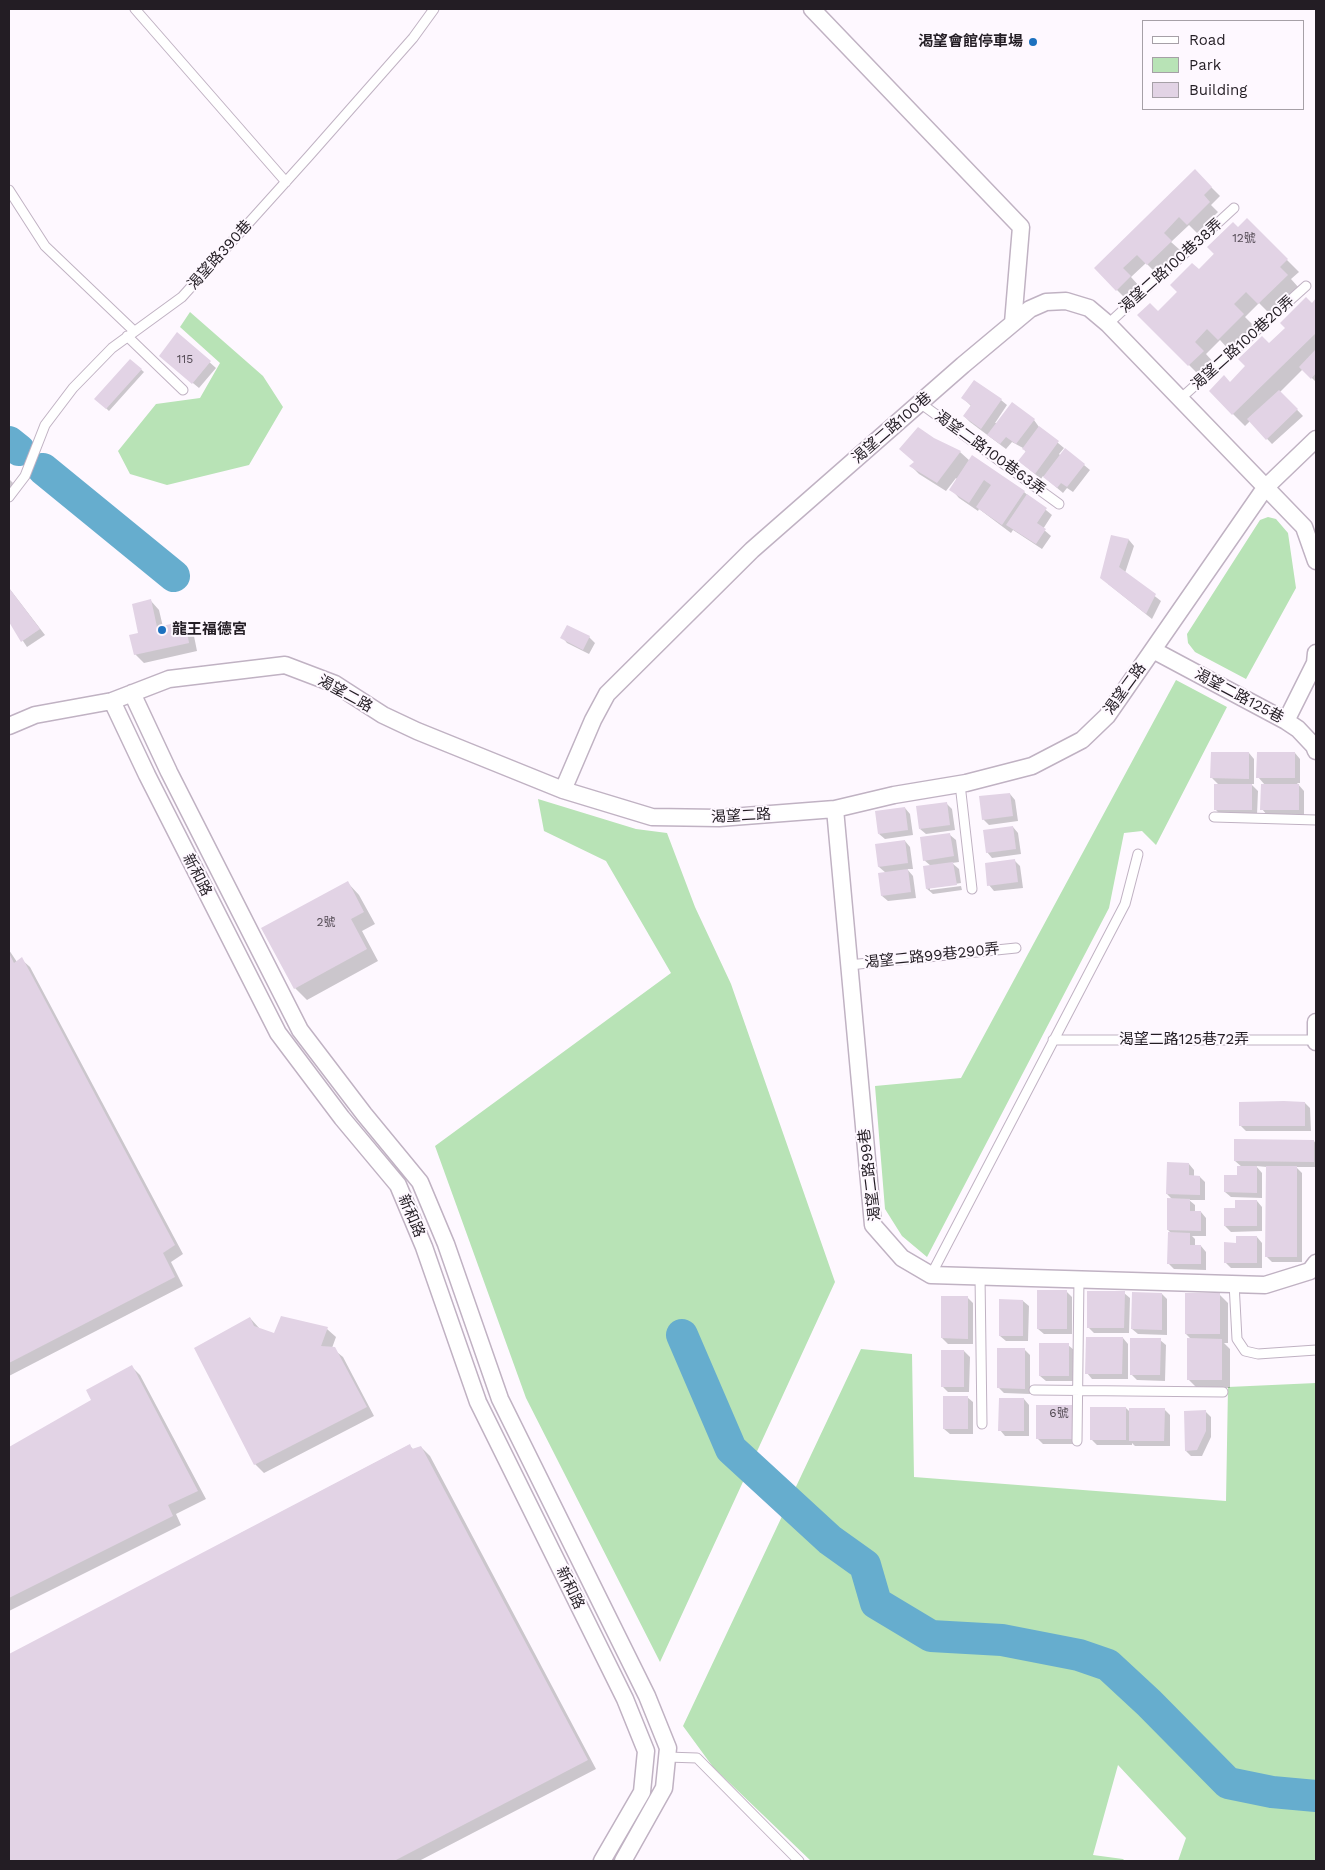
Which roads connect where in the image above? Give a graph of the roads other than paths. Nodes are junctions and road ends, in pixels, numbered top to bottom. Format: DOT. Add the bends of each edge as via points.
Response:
graph roads {
  1 [pos="135,9"];
  2 [pos="434,9"];
  3 [pos="812,9"];
  4 [pos="286,182"];
  5 [pos="9,190"];
  6 [pos="1234,208"];
  7 [pos="1306,286"];
  8 [pos="1014,323"];
  9 [pos="1108,324"];
  10 [pos="130,334"];
  11 [pos="183,390"];
  12 [pos="1180,399"];
  13 [pos="920,403"];
  14 [pos="1316,439"];
  15 [pos="1266,488"];
  16 [pos="9,498"];
  17 [pos="1059,504"];
  18 [pos="1316,561"];
  19 [pos="1153,650"];
  20 [pos="1316,653"];
  21 [pos="132,693"];
  22 [pos="112,701"];
  23 [pos="1286,721"];
  24 [pos="9,726"];
  25 [pos="1316,751"];
  26 [pos="960,784"];
  27 [pos="563,790"];
  28 [pos="835,809"];
  29 [pos="1214,817"];
  30 [pos="1316,820"];
  31 [pos="1138,854"];
  32 [pos="972,889"];
  33 [pos="1016,948"];
  34 [pos="849,965"];
  35 [pos="1316,1022"];
  36 [pos="1053,1040"];
  37 [pos="1316,1041"];
  38 [pos="1316,1263"];
  39 [pos="931,1275"];
  40 [pos="980,1276"];
  41 [pos="1080,1278"];
  42 [pos="1234,1282"];
  43 [pos="1316,1350"];
  44 [pos="1034,1390"];
  45 [pos="1078,1391"];
  46 [pos="1223,1392"];
  47 [pos="982,1424"];
  48 [pos="1077,1441"];
  49 [pos="667,1757"];
  50 [pos="602,1861"];
  51 [pos="623,1861"];
  52 [pos="799,1861"];
  1 -- 4 [label="lane"];
  2 -- 4 [label="lane, 渴望路390巷" via="413,38"];
  3 -- 8 [label="street" via="1020,227"];
  4 -- 10 [label="lane, 渴望路390巷" via="182,297"];
  5 -- 10 [label="lane" via="45,246"];
  6 -- 9 [label="lane, 渴望二路100巷38弄"];
  7 -- 12 [label="lane, 渴望二路100巷20弄"];
  8 -- 9 [label="street, 渴望二路100巷" via="1030,309 1046,302 1066,301 1089,308"];
  8 -- 13 [label="street, 渴望二路100巷"];
  9 -- 12 [label="street, 渴望二路100巷"];
  10 -- 11 [label="lane"];
  10 -- 16 [label="lane, 渴望路390巷" via="73,388 45,425 25,476"];
  12 -- 15 [label="street, 渴望二路100巷"];
  13 -- 17 [label="lane, 渴望二路100巷63弄"];
  13 -- 27 [label="street, 渴望二路100巷" via="752,550 607,694"];
  14 -- 15 [label="street, 渴望二路"];
  15 -- 18 [label="street, 渴望二路100巷" via="1304,527"];
  15 -- 19 [label="street, 渴望二路"];
  19 -- 23 [label="street, 渴望二路125巷"];
  19 -- 26 [label="street, 渴望二路" via="1107,716 1082,740 1032,766"];
  20 -- 23 [label="street" via="1315,663"];
  21 -- 22 [label="street, 渴望二路"];
  21 -- 27 [label="street, 渴望二路" via="170,679 285,665 334,684 383,715 417,731"];
  21 -- 49 [label="street, 新和路" via="300,1030 420,1182 446,1244 500,1399 647,1696 668,1748"];
  22 -- 24 [label="street" via="35,715"];
  22 -- 50 [label="street, 新和路" via="278,1033 398,1185 424,1247 478,1402 625,1699 646,1751 642,1792"];
  23 -- 25 [label="street, 渴望二路125巷" via="1298,729"];
  26 -- 28 [label="street, 渴望二路"];
  26 -- 32 [label="lane"];
  27 -- 28 [label="street, 渴望二路" via="652,817 719,818"];
  28 -- 34 [label="street, 渴望二路99巷"];
  29 -- 30 [label="lane"];
  31 -- 36 [label="lane" via="1125,904"];
  33 -- 34 [label="lane, 渴望二路99巷290弄"];
  34 -- 39 [label="street, 渴望二路99巷" via="873,1225 902,1258"];
  35 -- 37 [label="street"];
  36 -- 37 [label="lane, 渴望二路125巷72弄"];
  36 -- 39 [label="lane"];
  38 -- 42 [label="street, 渴望二路99巷" via="1310,1271 1265,1285"];
  39 -- 40 [label="street, 渴望二路99巷"];
  40 -- 41 [label="street, 渴望二路99巷"];
  40 -- 47 [label="lane"];
  41 -- 42 [label="street, 渴望二路99巷"];
  41 -- 45 [label="lane"];
  42 -- 43 [label="lane" via="1237,1339 1245,1351 1258,1354"];
  44 -- 45 [label="lane"];
  45 -- 46 [label="lane"];
  45 -- 48 [label="lane"];
  49 -- 51 [label="street, 新和路" via="664,1788"];
  49 -- 52 [label="lane" via="697,1758"];
}
